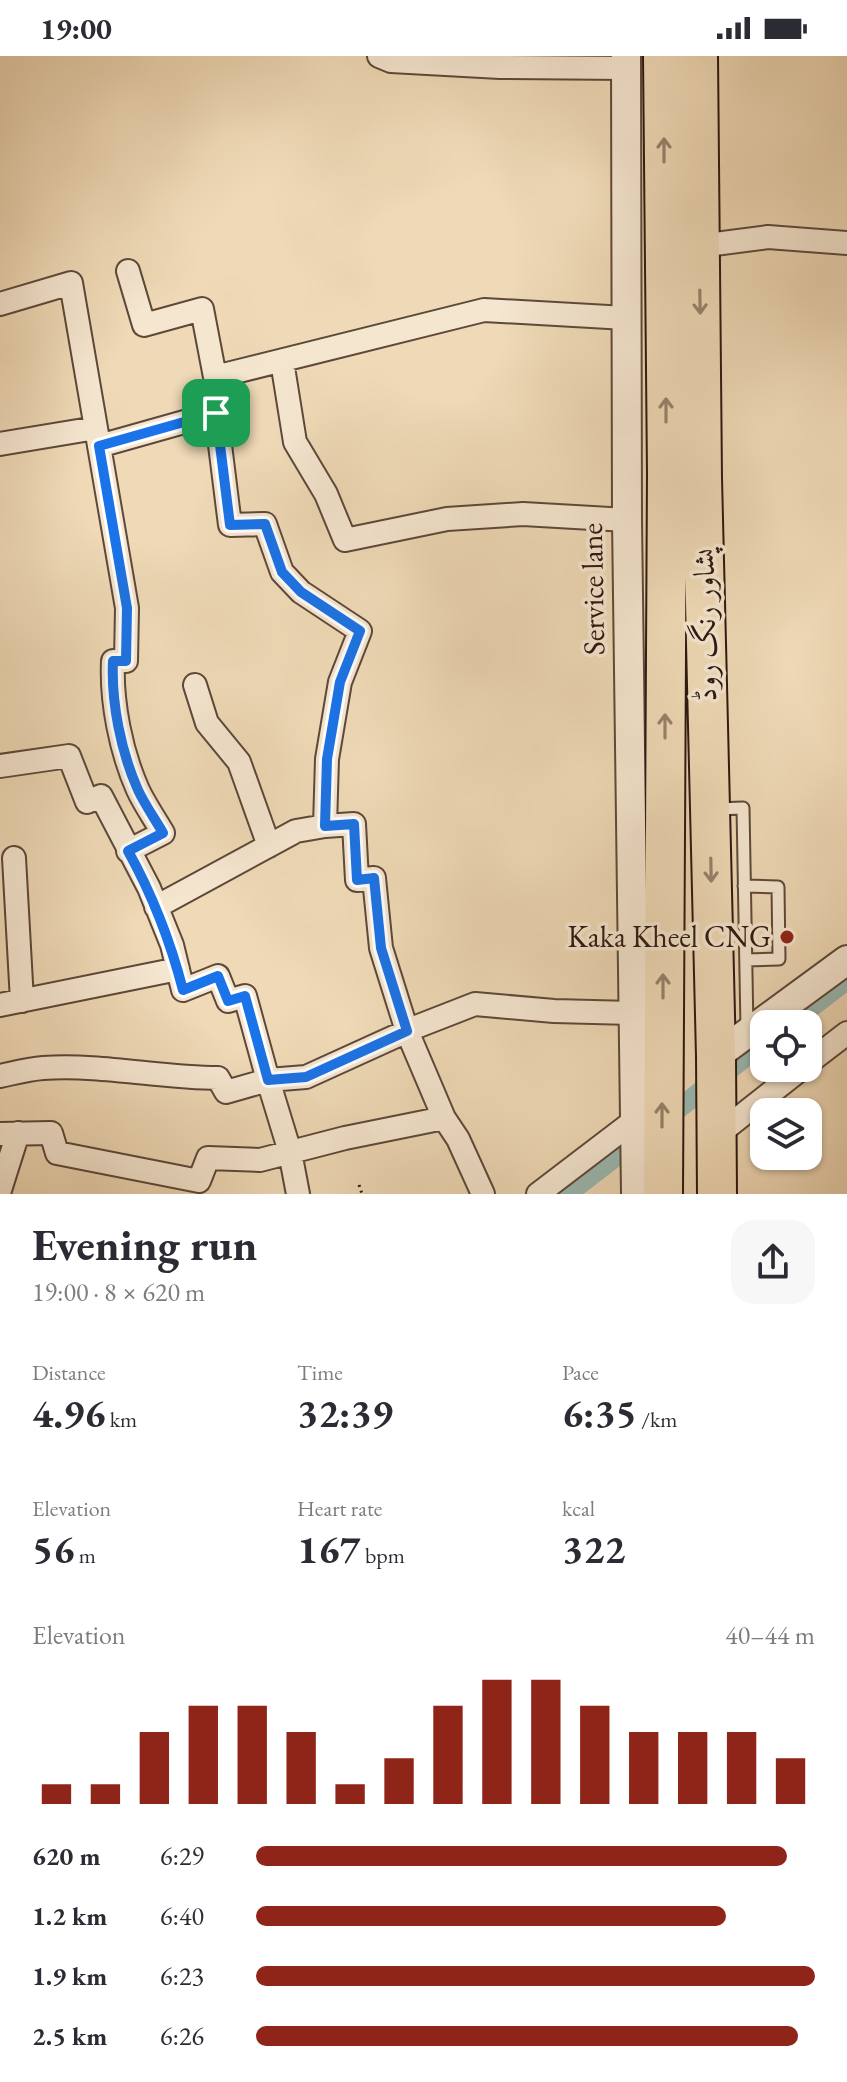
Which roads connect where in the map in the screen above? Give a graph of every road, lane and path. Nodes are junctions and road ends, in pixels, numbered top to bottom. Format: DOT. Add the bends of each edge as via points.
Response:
graph roads {
  1 [pos="379,56"];
  2 [pos="663,56"];
  3 [pos="698,56"];
  4 [pos="627,62"];
  5 [pos="847,243"];
  6 [pos="700,246"];
  7 [pos="128,271"];
  8 [pos="0,304"];
  9 [pos="626,318"];
  10 [pos="282,361"];
  11 [pos="97,437"];
  12 [pos="0,444"];
  13 [pos="667,474"];
  14 [pos="627,475"];
  15 [pos="627,520"];
  16 [pos="195,685"];
  17 [pos="0,766"];
  18 [pos="710,809"];
  19 [pos="325,826"];
  20 [pos="269,846"];
  21 [pos="128,851"];
  22 [pos="14,858"];
  23 [pos="744,886"];
  24 [pos="156,907"];
  25 [pos="746,960"];
  26 [pos="847,960"];
  27 [pos="178,969"];
  28 [pos="22,1001"];
  29 [pos="0,1005"];
  30 [pos="632,1013"];
  31 [pos="407,1031"];
  32 [pos="747,1033"];
  33 [pos="847,1033"];
  34 [pos="822,1052"];
  35 [pos="716,1057"];
  36 [pos="0,1076"];
  37 [pos="268,1080"];
  38 [pos="783,1082"];
  39 [pos="444,1118"];
  40 [pos="635,1121"];
  41 [pos="9,1133"];
  42 [pos="716,1133"];
  43 [pos="290,1152"];
  44 [pos="359,1185"];
  45 [pos="643,1186"];
  46 [pos="197,1188"];
  47 [pos="0,1190"];
  48 [pos="298,1194"];
  49 [pos="362,1194"];
  50 [pos="483,1194"];
  51 [pos="538,1194"];
  52 [pos="717,1194"];
  1 -- 4 [label="street" via="500,67"];
  13 -- 2 [label="highway, پشاور رنگ روڈ, one-way"];
  3 -- 6 [label="highway, پشاور رنگ روڈ"];
  4 -- 9 [label="street, Service lane"];
  5 -- 6 [label="street" via="768,237"];
  6 -- 18 [label="highway, پشاور رنگ روڈ, one-way"];
  7 -- 10 [label="street" via="144,325 202,309 215,377"];
  8 -- 11 [label="street" via="71,283"];
  9 -- 10 [label="street" via="484,310"];
  9 -- 14 [label="street, Service lane"];
  10 -- 15 [label="street" via="295,442 345,540 447,519 523,514"];
  11 -- 12 [label="street"];
  11 -- 19 [label="street" via="216,413 230,525 265,524 282,572 301,592 360,631 340,682 327,759"];
  11 -- 21 [label="street" via="127,608 126,661 113,661 112,682 138,789 163,833"];
  13 -- 14 [label="street"];
  45 -- 13 [label="highway, پشاور رنگ روڈ, one-way" via="662,1064"];
  14 -- 15 [label="street, Service lane"];
  15 -- 30 [label="street, Service lane"];
  16 -- 20 [label="street" via="207,723 239,762"];
  17 -- 21 [label="street" via="69,756 87,802 101,796"];
  18 -- 23 [label="lane" via="743,808"];
  18 -- 35 [label="highway, پشاور رنگ روڈ, one-way"];
  19 -- 20 [label="street" via="296,831"];
  19 -- 31 [label="street" via="354,824 357,880 374,878 381,948"];
  20 -- 24 [label="street"];
  21 -- 24 [label="street"];
  22 -- 28 [label="street"];
  23 -- 25 [label="lane"];
  23 -- 25 [label="lane" via="778,887 779,959"];
  24 -- 27 [label="street"];
  25 -- 32 [label="lane"];
  26 -- 32 [label="street"];
  27 -- 28 [label="street"];
  27 -- 37 [label="street" via="183,990 218,976 228,1001 245,996"];
  28 -- 29 [label="street"];
  30 -- 31 [label="street" via="475,1004"];
  30 -- 40 [label="street, Service lane"];
  31 -- 37 [label="street" via="306,1077"];
  31 -- 39 [label="street"];
  32 -- 35 [label="street"];
  33 -- 34 [label="street"];
  35 -- 42 [label="highway, پشاور رنگ روڈ"];
  36 -- 37 [label="street" via="42,1068 106,1069 218,1078 226,1092"];
  37 -- 43 [label="street"];
  38 -- 42 [label="street"];
  39 -- 43 [label="street"];
  39 -- 50 [label="street"];
  40 -- 45 [label="street, Service lane"];
  40 -- 51 [label="street"];
  41 -- 46 [label="street" via="51,1133 57,1153"];
  41 -- 47 [label="street"];
  42 -- 52 [label="highway, پشاور رنگ روڈ"];
  43 -- 46 [label="street" via="260,1160 208,1158"];
  43 -- 48 [label="street"];
  44 -- 49 [label="path"];
}
